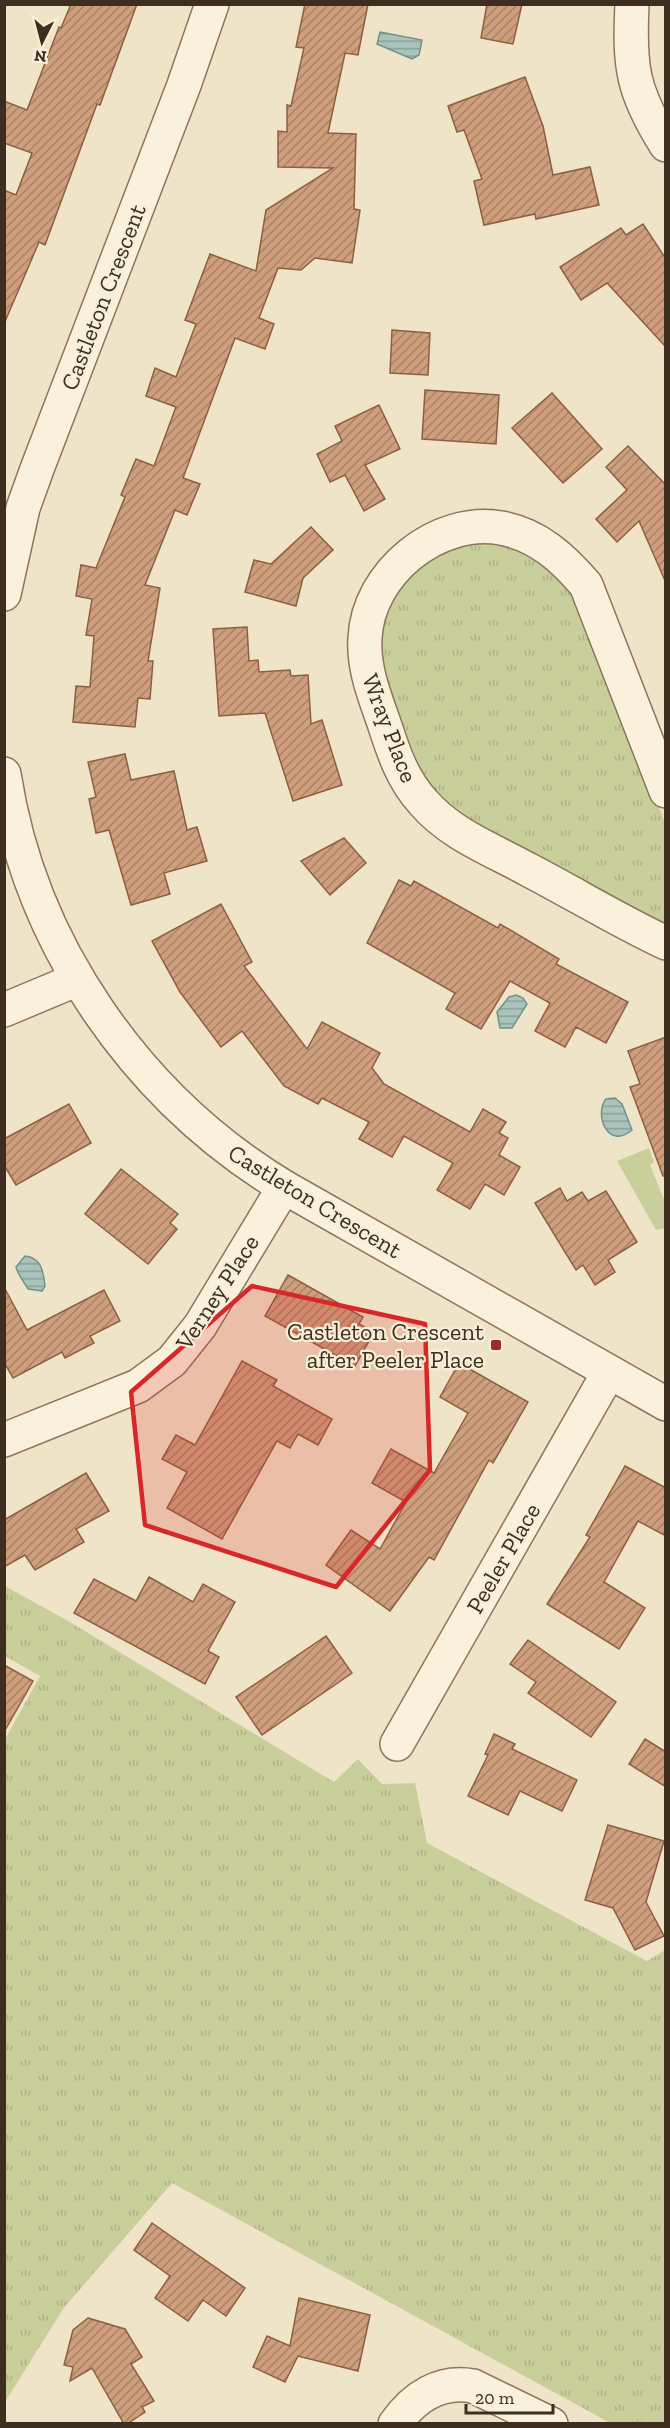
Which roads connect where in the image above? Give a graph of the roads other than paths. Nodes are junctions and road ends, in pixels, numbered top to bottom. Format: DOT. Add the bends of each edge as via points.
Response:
graph roads {
  1 [pos="212,4"];
  2 [pos="632,4"];
  3 [pos="666,145"];
  4 [pos="4,594"];
  5 [pos="4,774"];
  6 [pos="666,792"];
  7 [pos="666,943"];
  8 [pos="78,979"];
  9 [pos="4,1010"];
  10 [pos="284,1187"];
  11 [pos="609,1372"];
  12 [pos="666,1404"];
  13 [pos="4,1440"];
  14 [pos="398,1744"];
  15 [pos="395,2424"];
  16 [pos="551,2424"];
  1 -- 4 [label="street, Castleton Crescent" via="23,508"];
  2 -- 3 [label="street" via="630,49 637,92"];
  5 -- 8 [label="street, Castleton Crescent" via="28,873 56,941"];
  6 -- 7 [label="street, Wray Place" via="586,585 565,560 536,540 501,528 473,529 442,536 414,551 386,578 368,616 366,662 397,762 409,786 445,824"];
  8 -- 9 [label="street"];
  8 -- 10 [label="street, Castleton Crescent" via="144,1072 196,1124"];
  10 -- 11 [label="street, Castleton Crescent"];
  10 -- 13 [label="street, Verney Place" via="200,1326 172,1361 138,1386"];
  11 -- 12 [label="street, Castleton Crescent"];
  11 -- 14 [label="street, Peeler Place"];
  15 -- 16 [label="street" via="413,2402 435,2388 461,2384 473,2386"];
}
